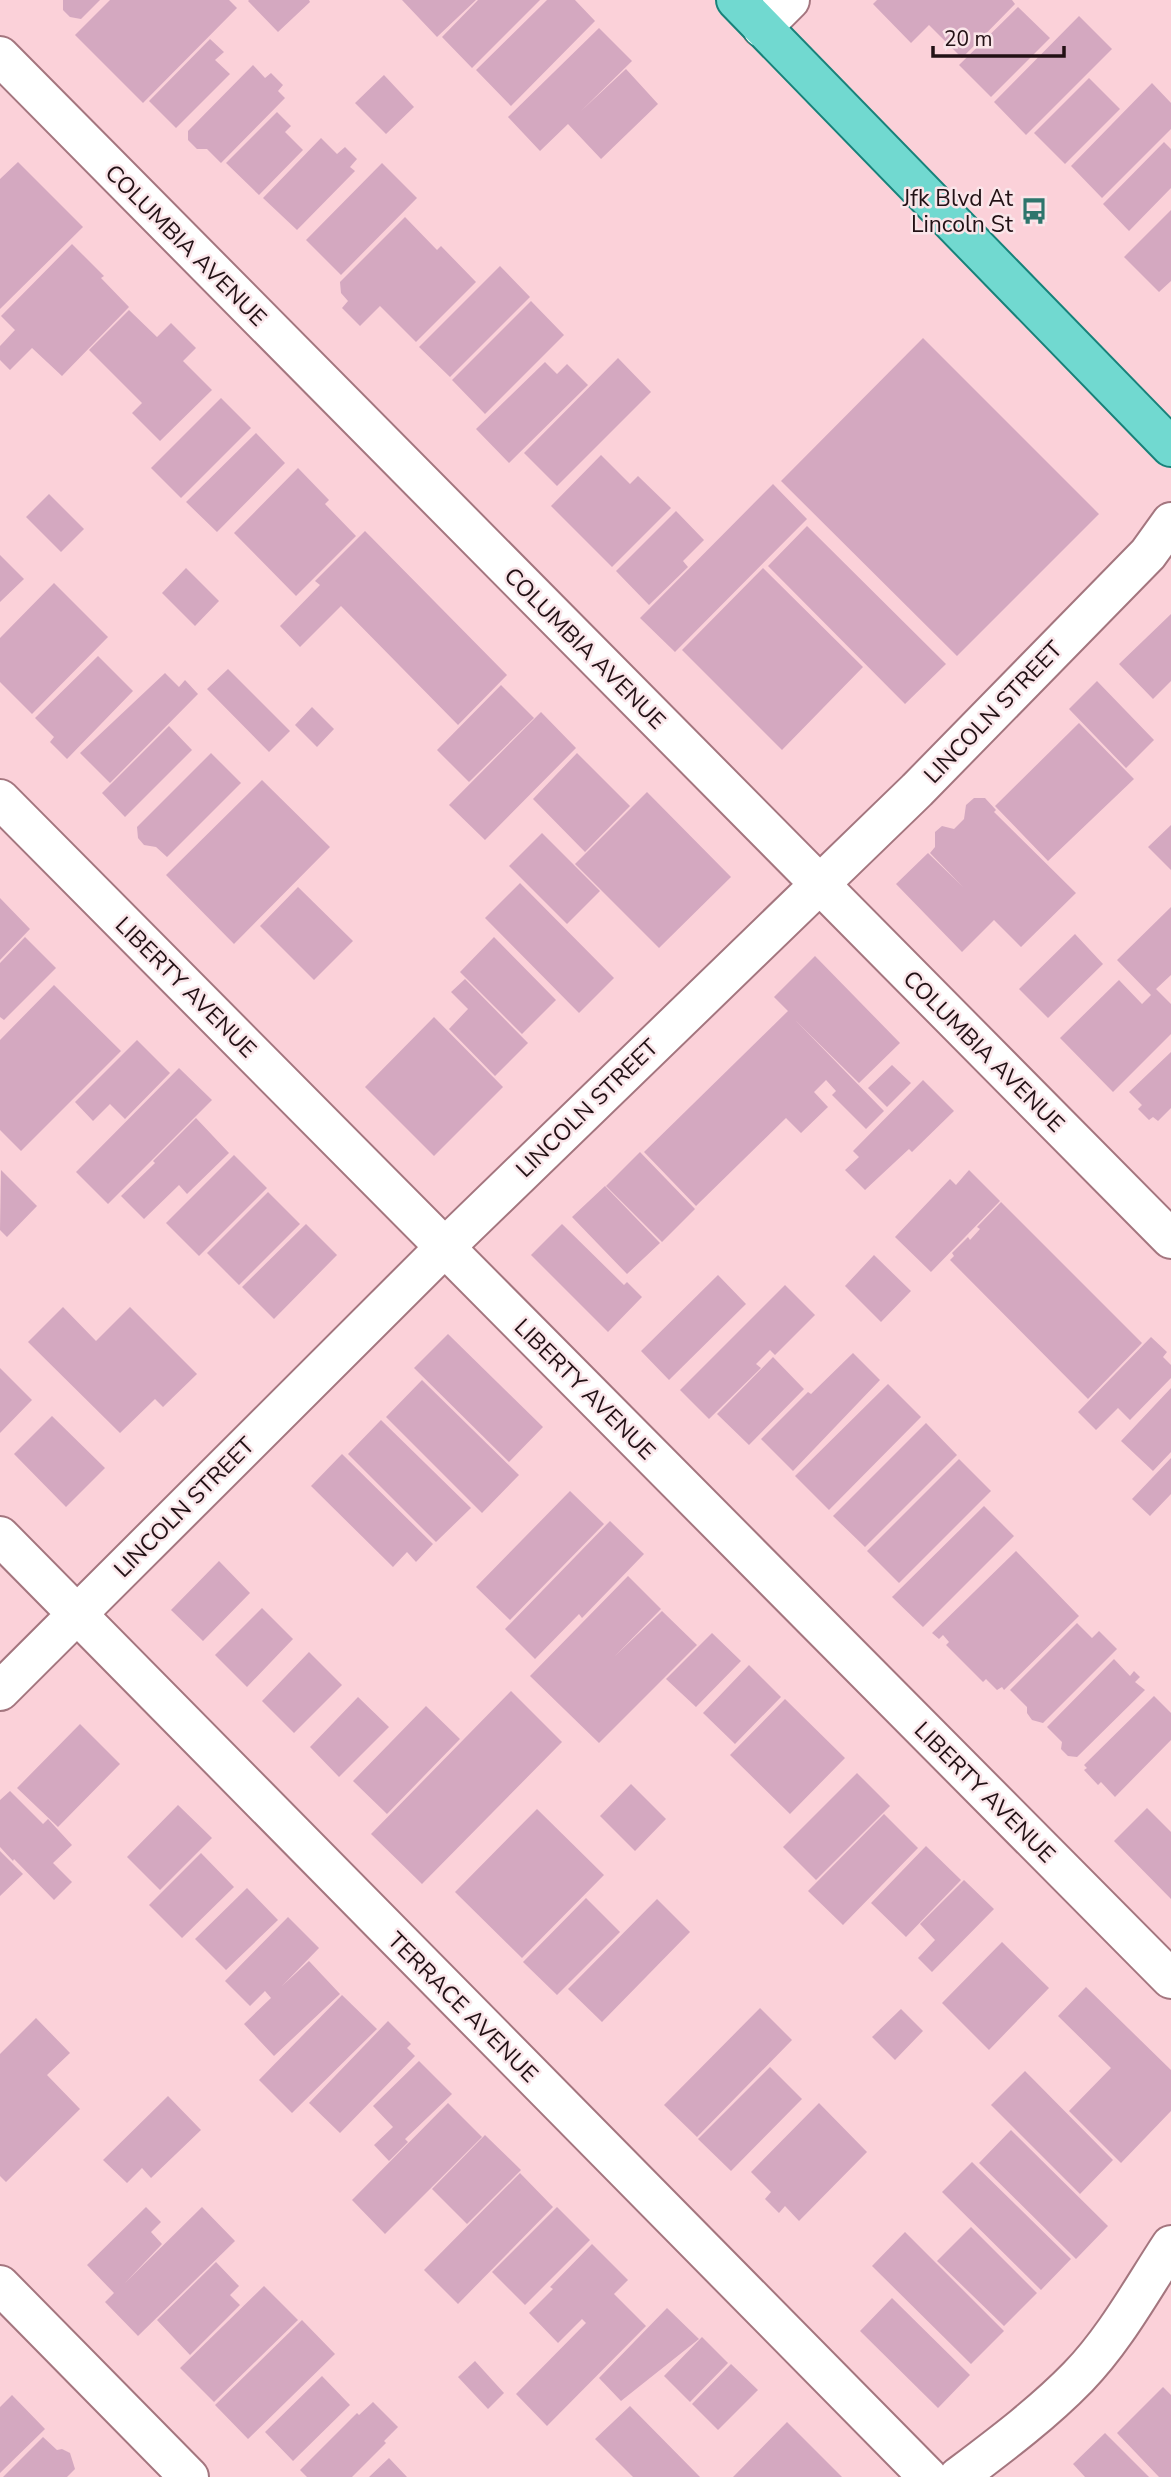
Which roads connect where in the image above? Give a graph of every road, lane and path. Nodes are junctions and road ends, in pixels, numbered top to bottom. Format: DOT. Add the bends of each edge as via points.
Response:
graph roads {
  1 [pos="736,0"];
  2 [pos="790,0"];
  3 [pos="762,28"];
  4 [pos="0,56"];
  5 [pos="1171,447"];
  6 [pos="1171,522"];
  7 [pos="0,799"];
  8 [pos="818,884"];
  9 [pos="1171,1239"];
  10 [pos="445,1247"];
  11 [pos="0,1536"];
  12 [pos="77,1614"];
  13 [pos="0,1691"];
  14 [pos="1171,1979"];
  15 [pos="1171,2245"];
  16 [pos="0,2286"];
  17 [pos="189,2477"];
  18 [pos="928,2477"];
  19 [pos="958,2477"];
  1 -- 3 [label="main road"];
  2 -- 3 [label="street"];
  3 -- 5 [label="main road"];
  4 -- 8 [label="street, COLUMBIA AVENUE"];
  6 -- 8 [label="street, LINCOLN STREET" via="1148,554 917,790"];
  7 -- 10 [label="street, LIBERTY AVENUE"];
  8 -- 9 [label="street, COLUMBIA AVENUE"];
  8 -- 10 [label="street, LINCOLN STREET"];
  10 -- 12 [label="street, LINCOLN STREET"];
  10 -- 14 [label="street, LIBERTY AVENUE"];
  11 -- 12 [label="street, TERRACE AVENUE"];
  12 -- 13 [label="street, LINCOLN STREET"];
  12 -- 18 [label="street, TERRACE AVENUE"];
  15 -- 19 [label="street" via="1079,2377"];
  16 -- 17 [label="street"];
}
